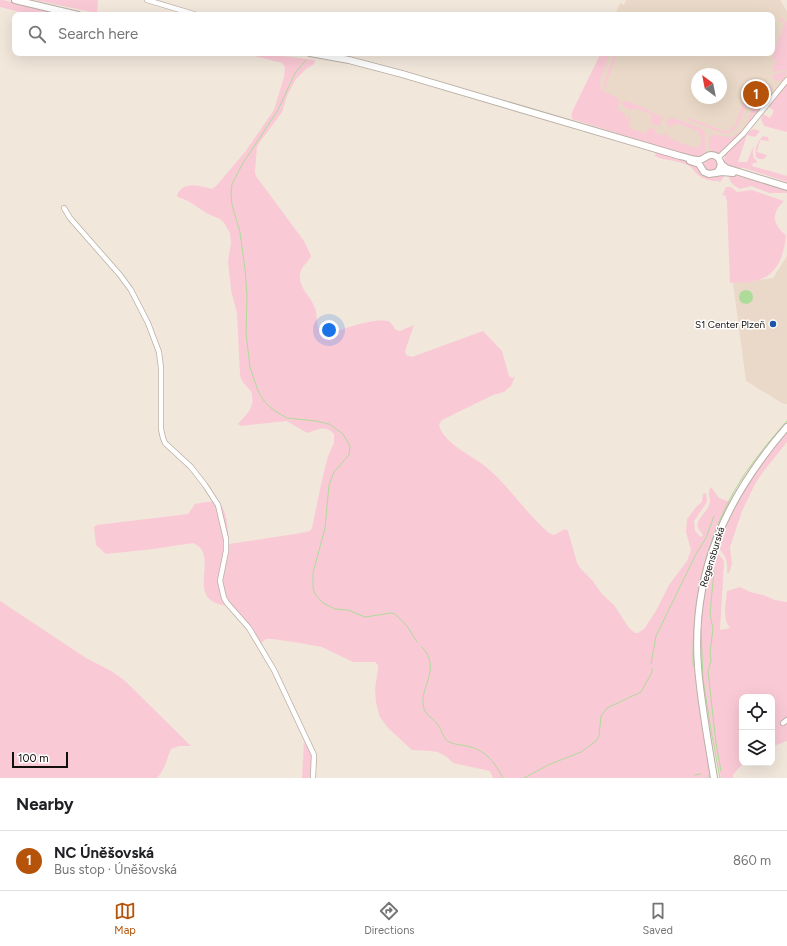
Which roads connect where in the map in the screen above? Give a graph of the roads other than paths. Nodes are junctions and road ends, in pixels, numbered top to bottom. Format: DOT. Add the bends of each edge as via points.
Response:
graph roads {
  1 [pos="15,0"];
  2 [pos="147,0"];
  3 [pos="65,12"];
  4 [pos="187,12"];
  5 [pos="327,56"];
  6 [pos="787,80"];
  7 [pos="680,156"];
  8 [pos="704,158"];
  9 [pos="719,160"];
  10 [pos="702,169"];
  11 [pos="716,173"];
  12 [pos="744,174"];
  13 [pos="787,187"];
  14 [pos="64,208"];
  15 [pos="787,427"];
  16 [pos="313,778"];
  17 [pos="714,778"];
  1 -- 3 [label="main road"];
  2 -- 4 [label="street"];
  5 -- 7 [label="main road" via="402,74"];
  6 -- 9 [label="street"];
  7 -- 8 [label="main road" via="699,160"];
  7 -- 10 [label="main road" via="699,164"];
  8 -- 9 [label="main road" via="712,155"];
  8 -- 10 [label="main road"];
  9 -- 11 [label="main road" via="720,169"];
  9 -- 12 [label="main road" via="724,167"];
  10 -- 11 [label="main road" via="707,174"];
  11 -- 12 [label="main road"];
  12 -- 13 [label="main road"];
  14 -- 16 [label="street" via="131,290 148,323 159,352 163,438 205,484 218,505 226,539 220,582 224,598 249,628 274,670 314,755"];
  15 -- 17 [label="main road, Regensburská" via="757,464 733,503 714,544 703,583 698,624 698,666"];
}
